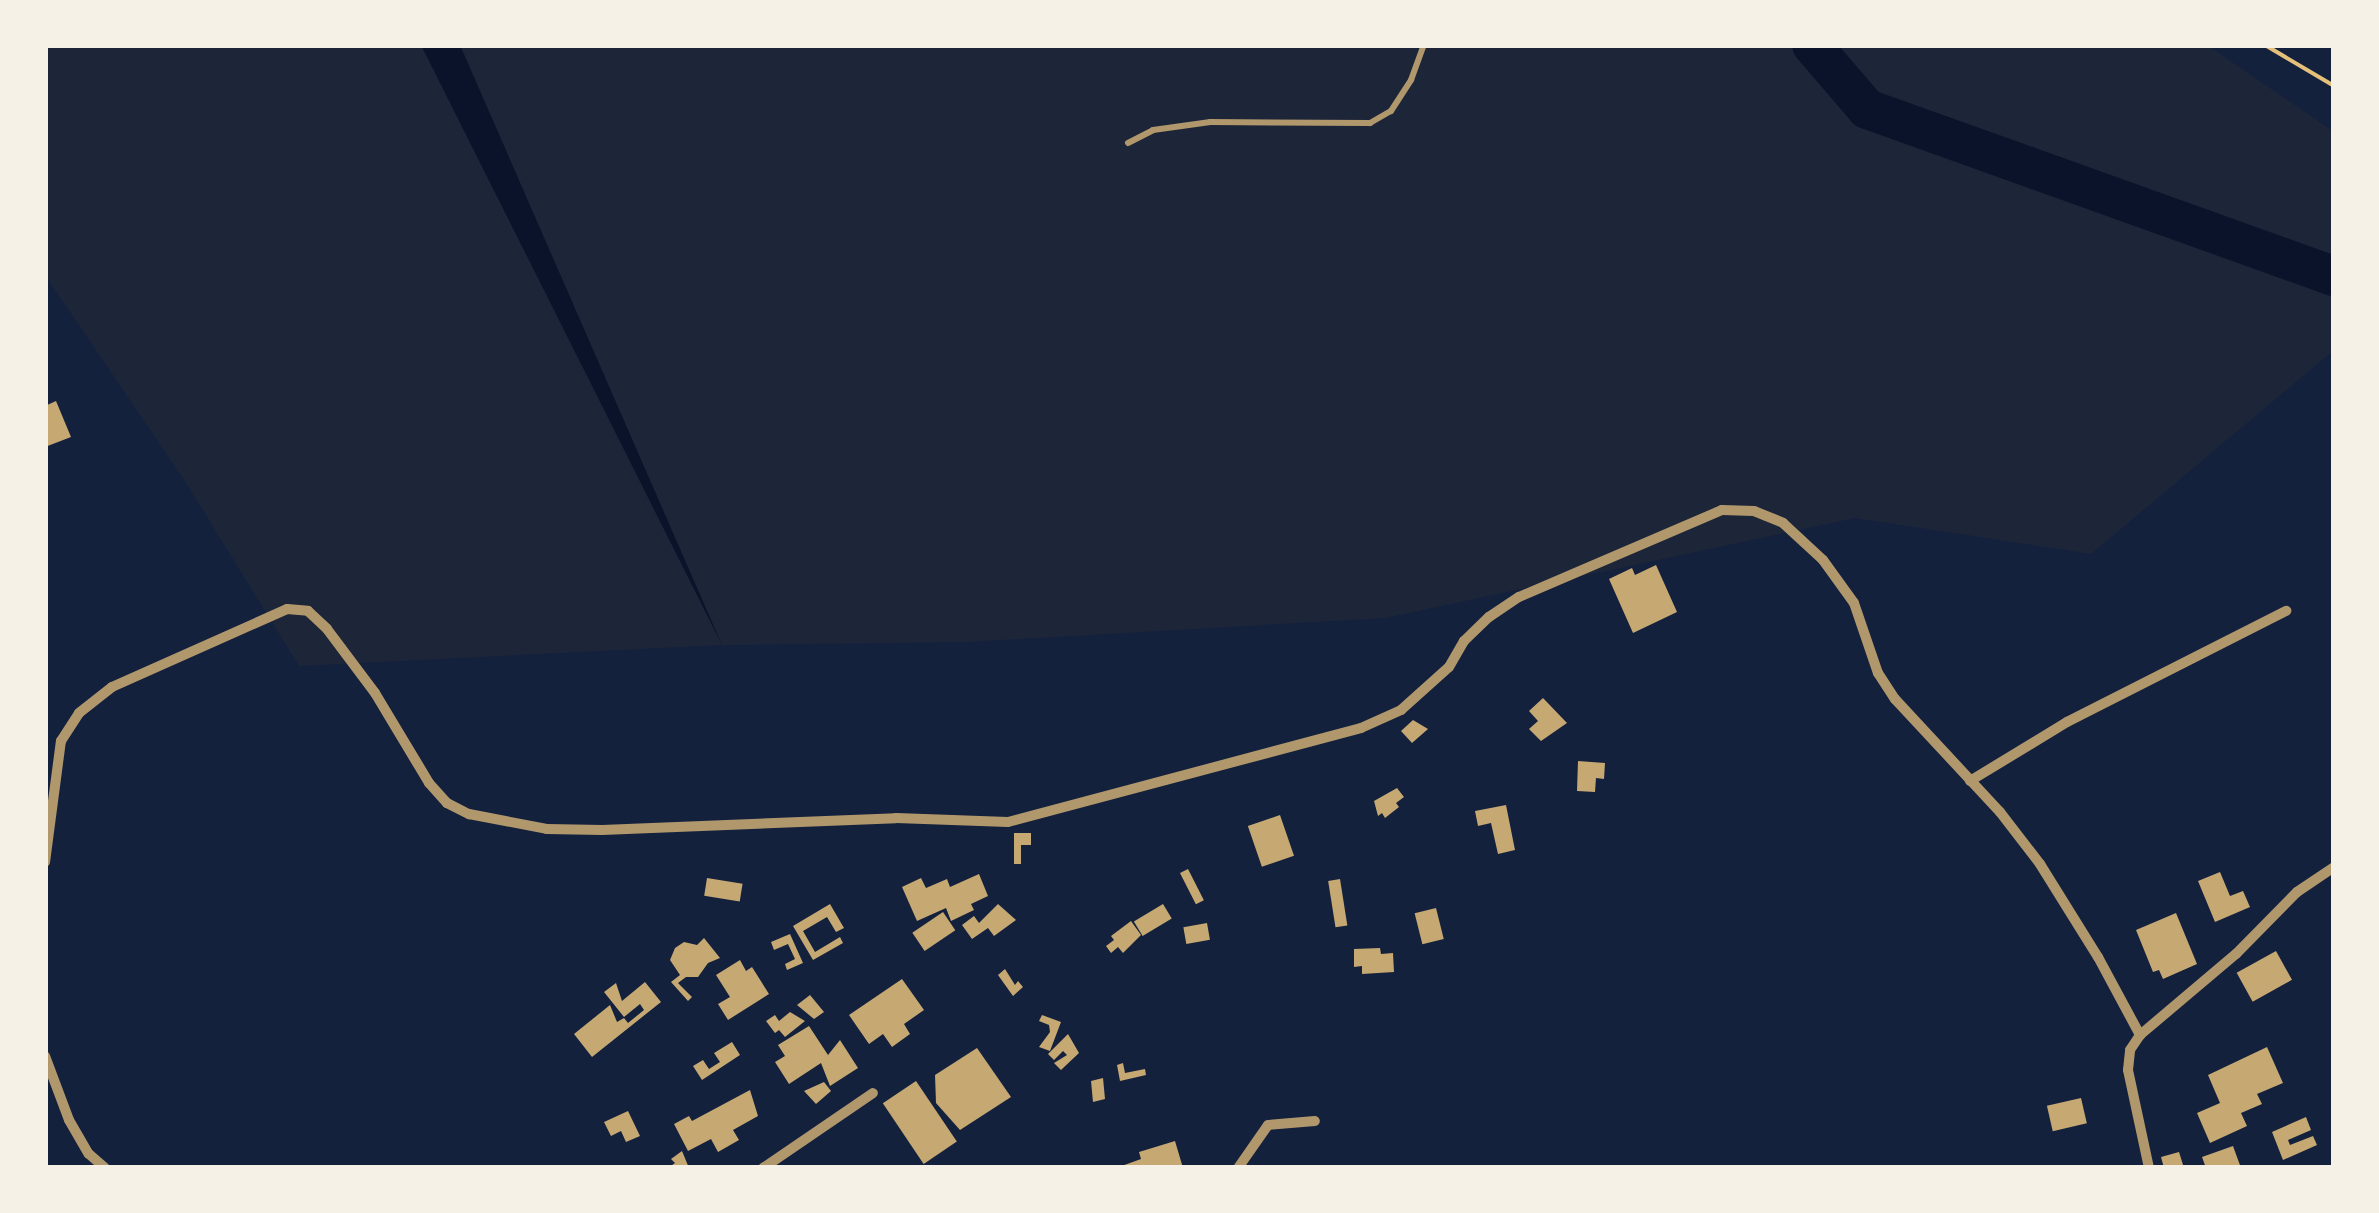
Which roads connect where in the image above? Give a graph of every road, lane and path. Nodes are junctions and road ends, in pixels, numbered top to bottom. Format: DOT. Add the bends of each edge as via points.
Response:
graph roads {
  1 [pos="1424,45"];
  2 [pos="2264,45"];
  3 [pos="2334,86"];
  4 [pos="1128,142"];
  5 [pos="2286,610"];
  6 [pos="1970,780"];
  7 [pos="45,862"];
  8 [pos="2334,868"];
  9 [pos="2140,1035"];
  10 [pos="45,1056"];
  11 [pos="873,1093"];
  12 [pos="1315,1121"];
  13 [pos="105,1168"];
  14 [pos="763,1168"];
  15 [pos="1238,1168"];
  16 [pos="2149,1168"];
  1 -- 4 [label="lane" via="1391,111 1370,123 1210,122 1152,130"];
  2 -- 3 [label="path"];
  5 -- 6 [label="street"];
  6 -- 7 [label="street" via="1878,674 1854,603 1824,560 1782,523 1754,511 1722,510 1520,598 1476,629 1449,666 1401,710 1362,728 1008,822 896,818 584,830 469,814 429,783 327,629 308,611 287,609 112,687 79,712 61,741"];
  6 -- 9 [label="street" via="2040,864"];
  8 -- 9 [label="street" via="2297,892"];
  9 -- 16 [label="street" via="2128,1070"];
  10 -- 13 [label="street" via="69,1120"];
  11 -- 14 [label="street"];
  12 -- 15 [label="street" via="1268,1125"];
}
